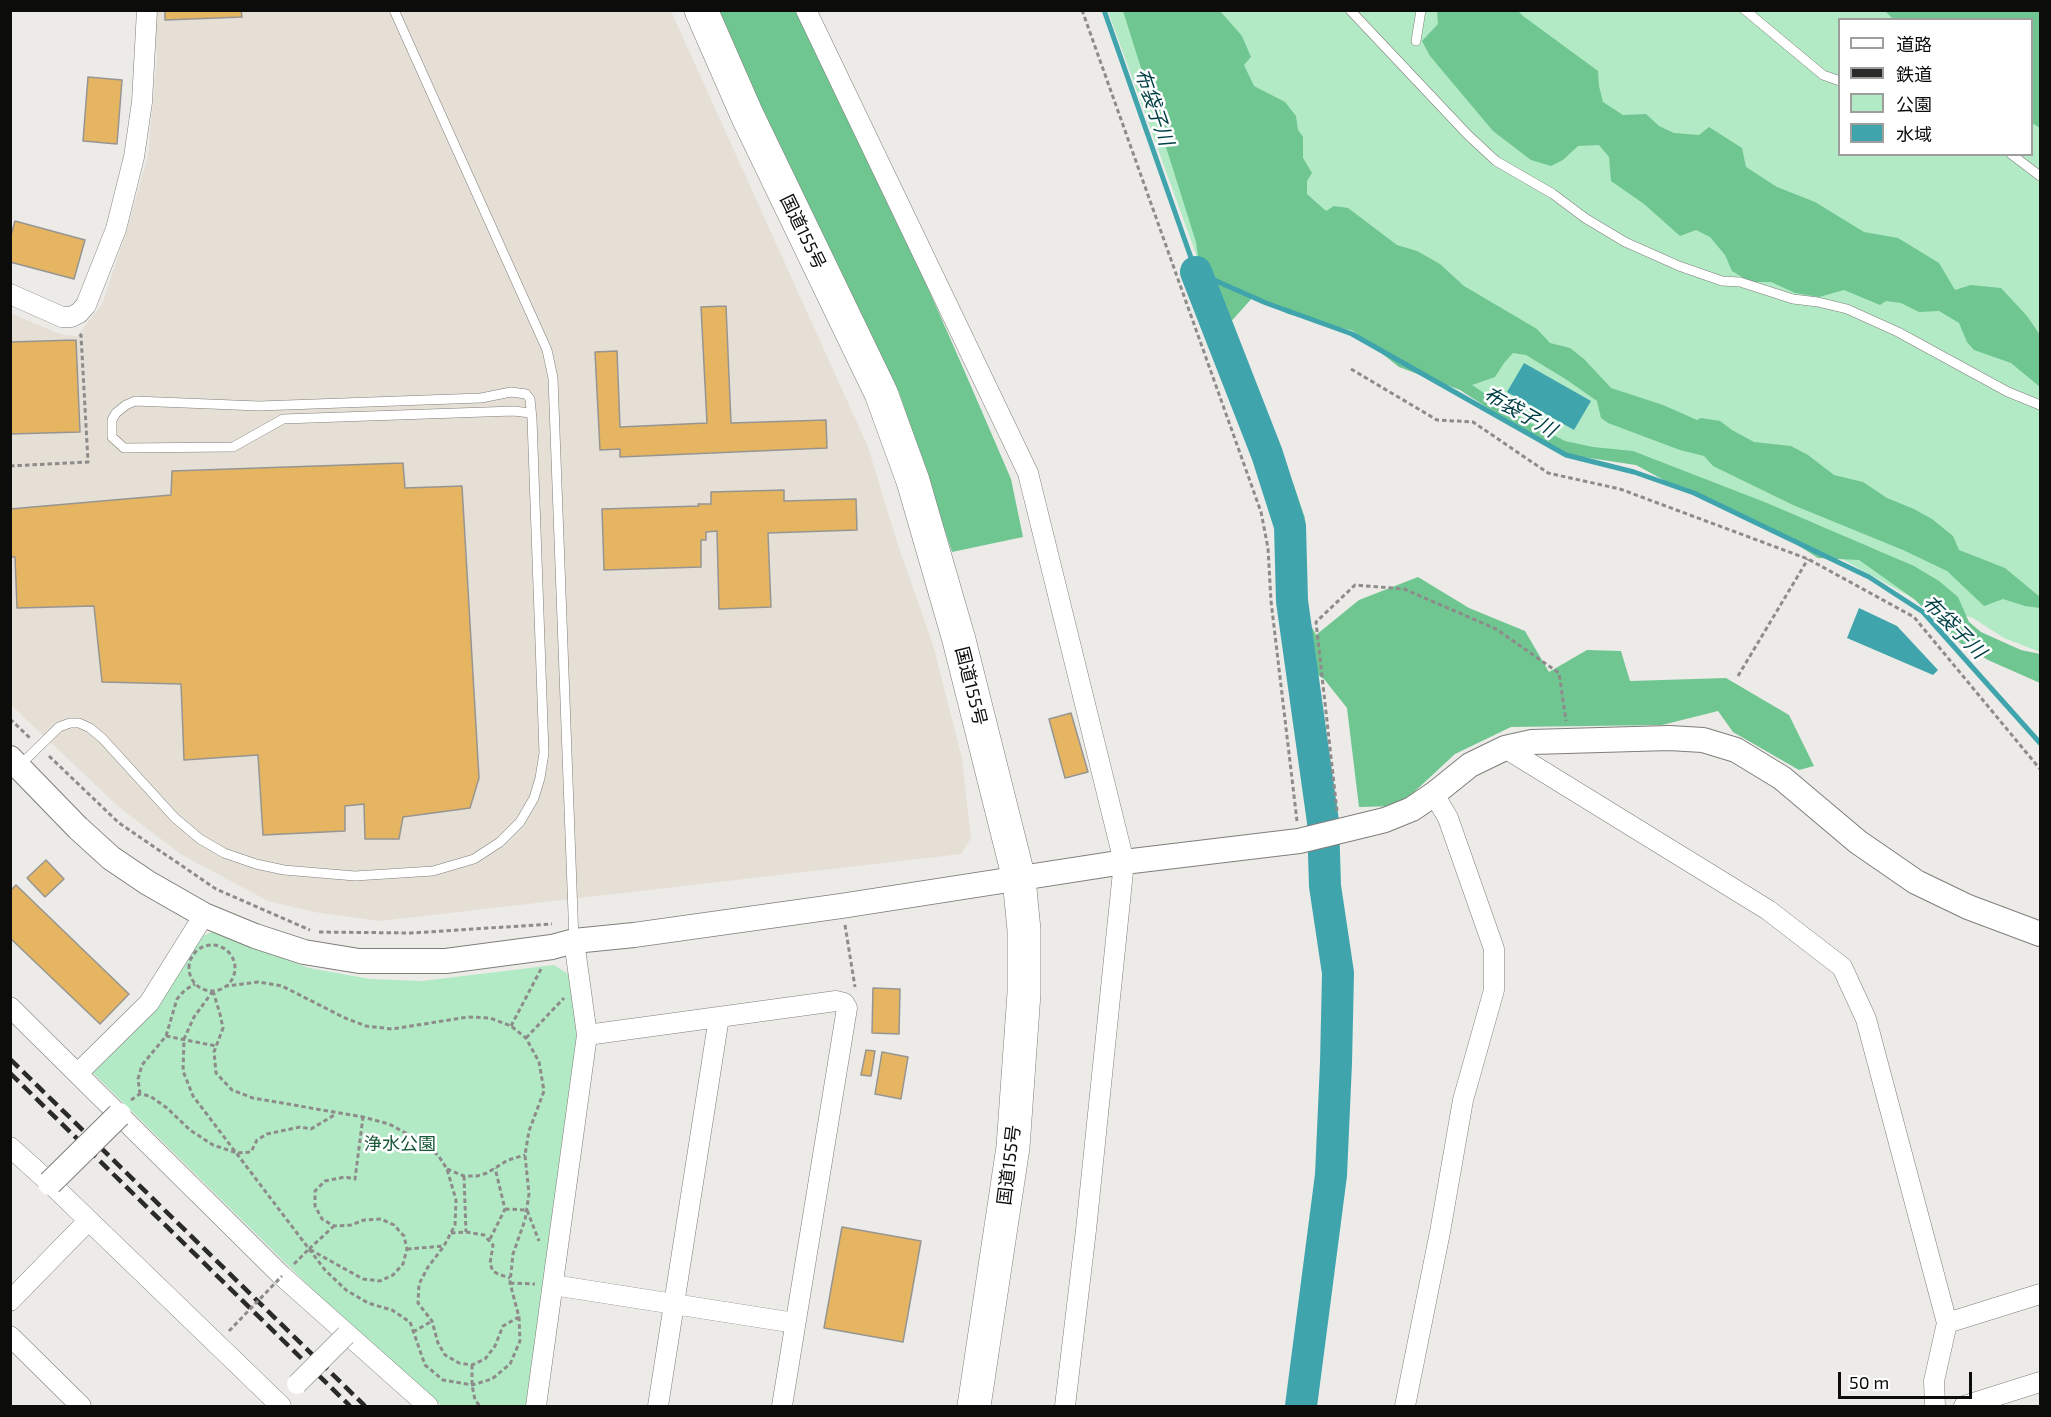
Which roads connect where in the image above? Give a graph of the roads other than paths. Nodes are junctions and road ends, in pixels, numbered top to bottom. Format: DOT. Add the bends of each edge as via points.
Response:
graph roads {
  1 [pos="147,10"];
  2 [pos="394,10"];
  3 [pos="701,10"];
  4 [pos="806,10"];
  5 [pos="1350,10"];
  6 [pos="1421,10"];
  7 [pos="1745,10"];
  8 [pos="1416,41"];
  9 [pos="1838,81"];
  10 [pos="2014,156"];
  11 [pos="2040,176"];
  12 [pos="10,294"];
  13 [pos="2040,405"];
  14 [pos="530,413"];
  15 [pos="1505,748"];
  16 [pos="15,762"];
  17 [pos="1434,794"];
  18 [pos="1124,862"];
  19 [pos="1019,879"];
  20 [pos="204,915"];
  21 [pos="2040,934"];
  22 [pos="563,944"];
  23 [pos="10,1007"];
  24 [pos="719,1017"];
  25 [pos="587,1035"];
  26 [pos="78,1073"];
  27 [pos="119,1115"];
  28 [pos="10,1147"];
  29 [pos="50,1183"];
  30 [pos="88,1221"];
  31 [pos="553,1285"];
  32 [pos="2040,1294"];
  33 [pos="10,1301"];
  34 [pos="674,1304"];
  35 [pos="795,1323"];
  36 [pos="1947,1323"];
  37 [pos="346,1335"];
  38 [pos="10,1336"];
  39 [pos="2040,1382"];
  40 [pos="279,1405"];
  41 [pos="81,1407"];
  42 [pos="428,1407"];
  43 [pos="536,1407"];
  44 [pos="658,1407"];
  45 [pos="782,1407"];
  46 [pos="974,1407"];
  47 [pos="1065,1407"];
  48 [pos="1405,1407"];
  49 [pos="1935,1407"];
  50 [pos="1964,1407"];
  1 -- 12 [label="street" via="142,102 134,157 116,229 86,305 79,313 62,318"];
  2 -- 22 [label="lane" via="547,350 553,378"];
  3 -- 19 [label="highway, 国道155号" via="747,116 881,393 913,480 959,640"];
  4 -- 18 [label="street" via="1028,473"];
  5 -- 13 [label="lane" via="1496,160 1625,242 1722,280 1846,309"];
  6 -- 8 [label="lane"];
  7 -- 9 [label="lane" via="1823,75"];
  10 -- 11 [label="lane"];
  14 -- 14 [label="lane" via="283,419 233,447 124,447 112,436 116,413 135,401 259,406 481,398 511,392 526,394"];
  14 -- 16 [label="lane" via="544,753 534,798 520,822 500,842 474,859 433,871 355,876 284,870 234,857 200,839 175,818 104,739 79,723 59,727"];
  15 -- 17 [label="street" via="1470,765"];
  15 -- 21 [label="street" via="1532,742 1668,738 1703,740 1736,750 1782,777 1858,842 1916,882"];
  15 -- 36 [label="street" via="1768,910 1842,967 1866,1019"];
  16 -- 20 [label="street" via="111,858"];
  17 -- 18 [label="street" via="1385,820 1299,841"];
  17 -- 48 [label="street" via="1448,818 1494,949 1494,990 1463,1100"];
  18 -- 19 [label="street"];
  18 -- 47 [label="street"];
  19 -- 22 [label="street"];
  19 -- 46 [label="highway, 国道155号" via="1024,993 1013,1147"];
  20 -- 22 [label="street" via="304,952 359,961 446,961"];
  20 -- 26 [label="street" via="148,1003"];
  22 -- 25 [label="street" via="580,982"];
  23 -- 26 [label="street"];
  24 -- 25 [label="street"];
  24 -- 34 [label="street"];
  24 -- 35 [label="street" via="836,1001 844,1003 847,1012"];
  25 -- 31 [label="street"];
  26 -- 27 [label="street"];
  27 -- 29 [label="street, bridge"];
  27 -- 37 [label="street"];
  28 -- 29 [label="street"];
  29 -- 30 [label="street"];
  30 -- 33 [label="street"];
  30 -- 40 [label="street"];
  31 -- 34 [label="street"];
  31 -- 43 [label="street"];
  32 -- 36 [label="street"];
  34 -- 35 [label="street"];
  34 -- 44 [label="street"];
  35 -- 45 [label="street"];
  36 -- 49 [label="street" via="1934,1381"];
  37 -- 40 [label="street, bridge"];
  37 -- 42 [label="street"];
  38 -- 41 [label="street"];
  39 -- 50 [label="street"];
}
